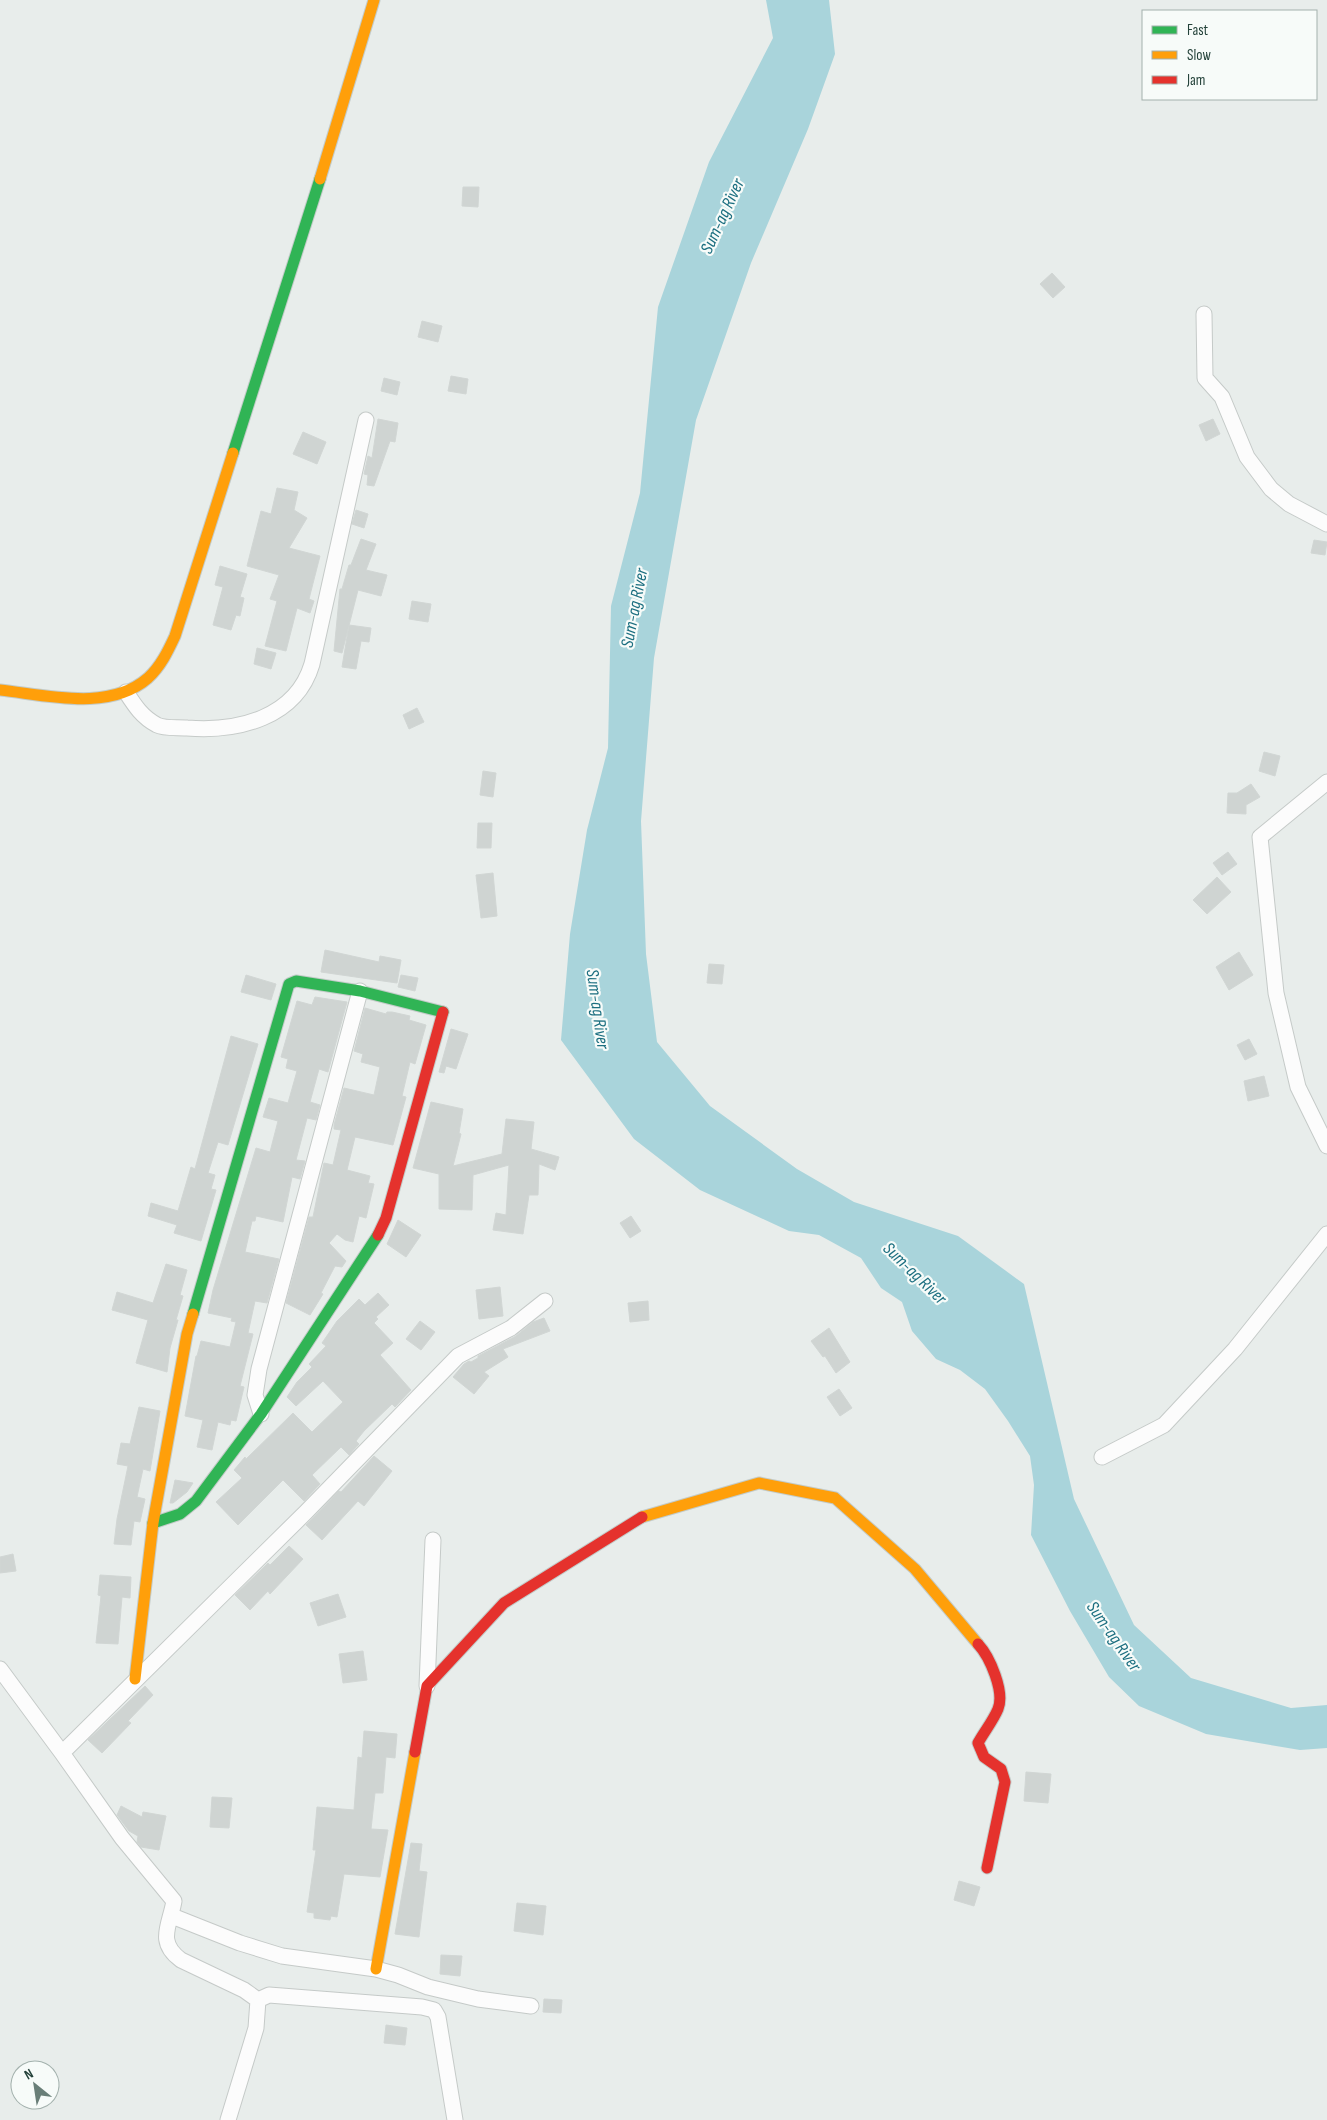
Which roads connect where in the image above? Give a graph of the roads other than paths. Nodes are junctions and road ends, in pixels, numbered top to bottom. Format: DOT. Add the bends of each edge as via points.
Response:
graph roads {
  1 [pos="374,0"];
  2 [pos="1204,314"];
  3 [pos="366,420"];
  4 [pos="1327,524"];
  5 [pos="0,690"];
  6 [pos="126,692"];
  7 [pos="1327,782"];
  8 [pos="360,991"];
  9 [pos="1327,1146"];
  10 [pos="1327,1234"];
  11 [pos="544,1301"];
  12 [pos="261,1414"];
  13 [pos="1102,1457"];
  14 [pos="153,1523"];
  15 [pos="433,1540"];
  16 [pos="0,1670"];
  17 [pos="135,1679"];
  18 [pos="427,1686"];
  19 [pos="62,1752"];
  20 [pos="987,1868"];
  21 [pos="172,1916"];
  22 [pos="376,1969"];
  23 [pos="258,2000"];
  24 [pos="531,2006"];
  25 [pos="228,2120"];
  26 [pos="455,2120"];
  1 -- 6 [label="street" via="175,636 152,673"];
  2 -- 4 [label="street" via="1204,378 1222,397 1247,457 1271,489 1289,504"];
  3 -- 6 [label="street" via="312,664 302,687 280,708 253,722 235,727 202,729 159,726 138,711"];
  5 -- 6 [label="street" via="91,698"];
  7 -- 9 [label="street" via="1260,837 1276,993 1298,1087"];
  8 -- 12 [label="street" via="259,1369 255,1395"];
  8 -- 12 [label="street" via="443,1011 386,1218"];
  8 -- 14 [label="street" via="296,982 289,984 186,1334"];
  10 -- 13 [label="street" via="1235,1349 1164,1425"];
  11 -- 17 [label="street" via="511,1328 458,1356 306,1512"];
  12 -- 14 [label="street" via="196,1501 180,1514"];
  14 -- 17 [label="street"];
  15 -- 18 [label="street"];
  16 -- 19 [label="street"];
  17 -- 19 [label="street"];
  18 -- 20 [label="street" via="504,1603 645,1514 759,1483 835,1498 915,1569 983,1650 998,1681 999,1707 978,1744 984,1757 1001,1769 1005,1782"];
  18 -- 22 [label="street"];
  19 -- 21 [label="street" via="122,1838 174,1901"];
  21 -- 22 [label="street" via="282,1956"];
  21 -- 23 [label="street" via="166,1932 173,1955"];
  22 -- 24 [label="street" via="428,1987 478,1999"];
  23 -- 25 [label="street" via="256,2028"];
  23 -- 26 [label="street" via="269,1995 434,2010 438,2017"];
}
